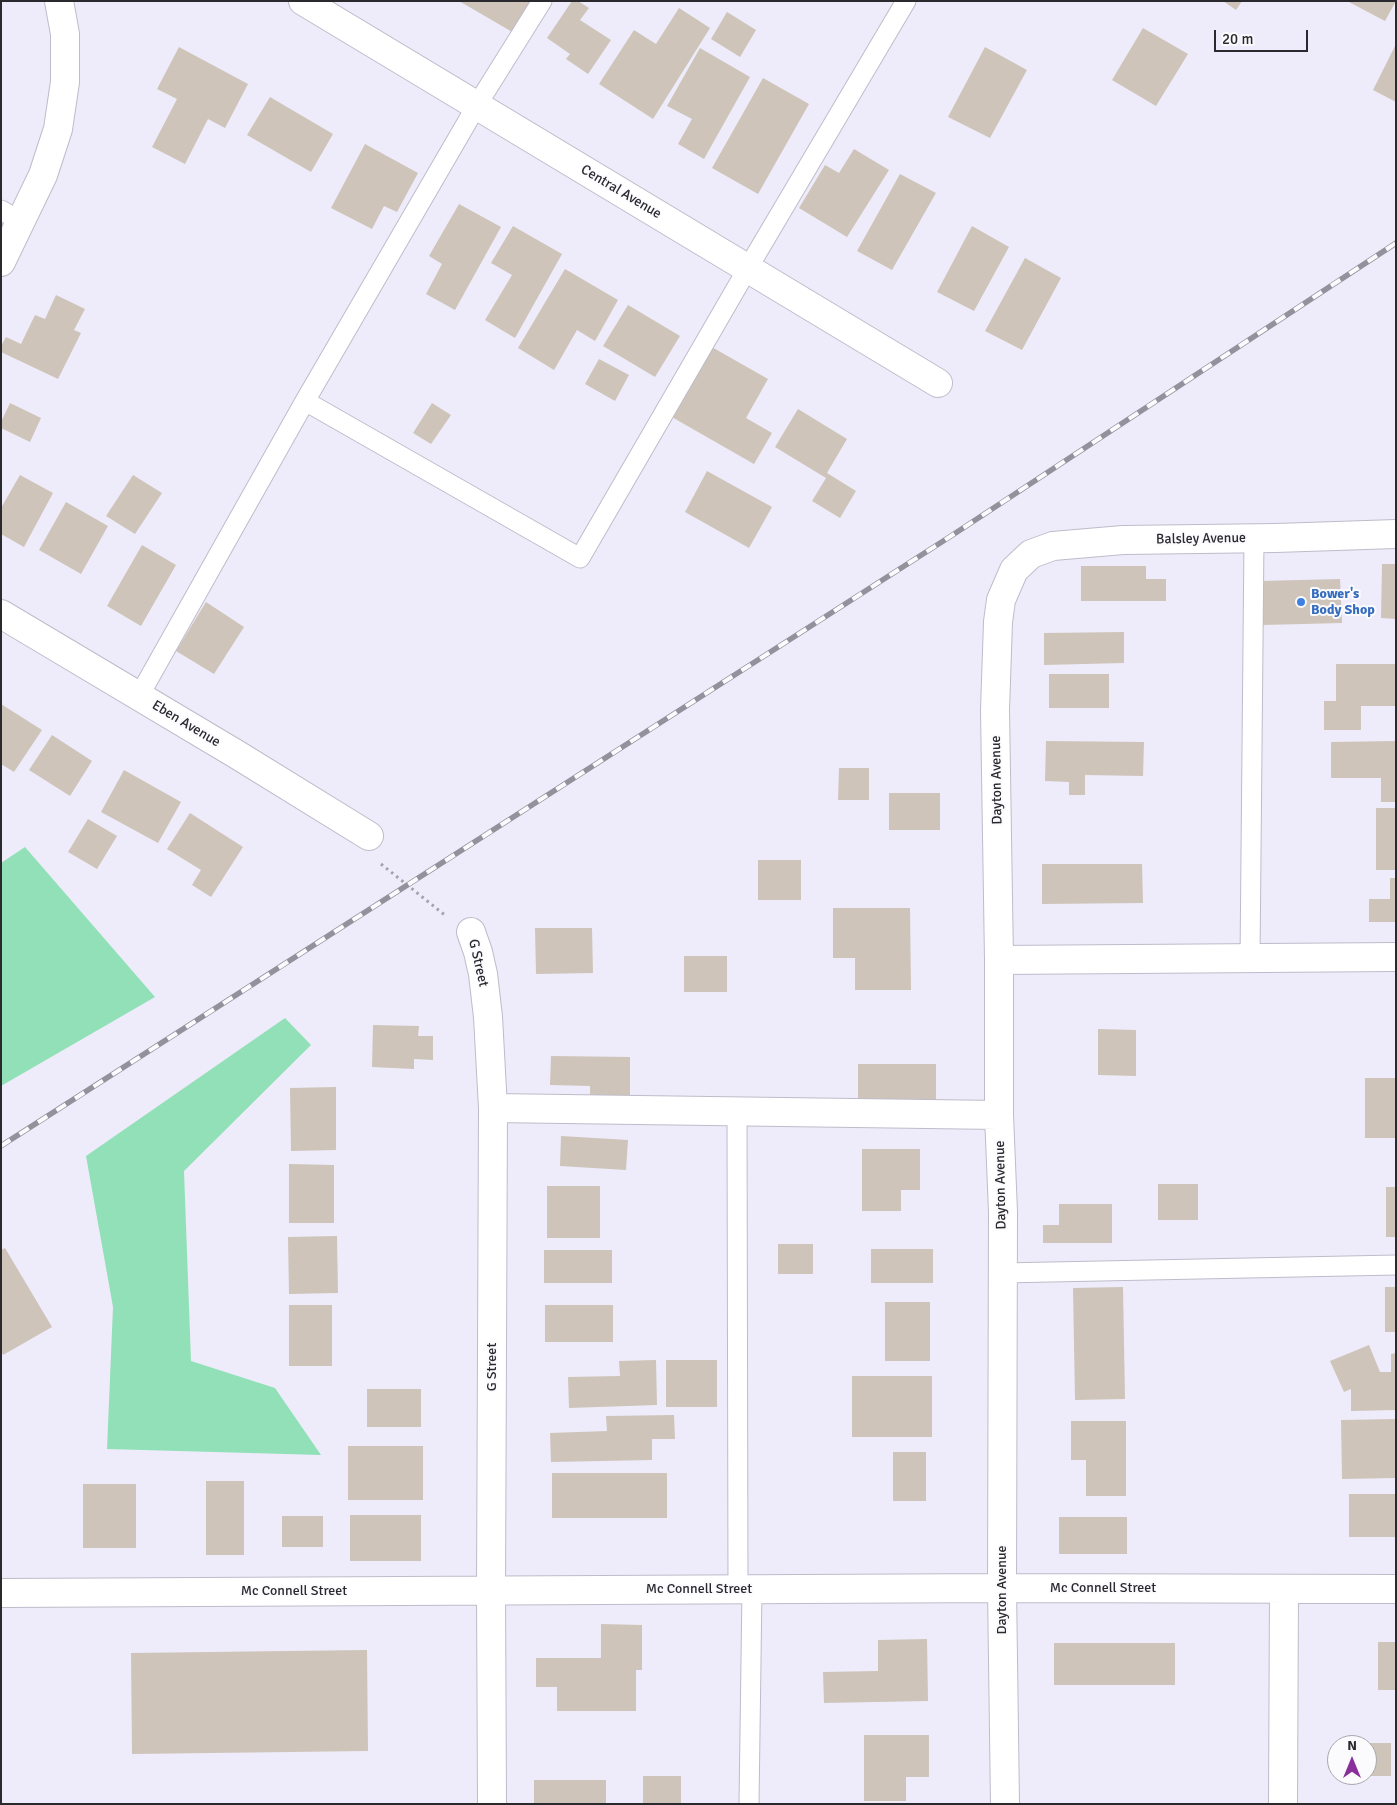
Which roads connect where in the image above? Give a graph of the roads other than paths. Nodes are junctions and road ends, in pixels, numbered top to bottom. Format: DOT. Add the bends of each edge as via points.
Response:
graph roads {
  1 [pos="303,1"];
  2 [pos="542,1"];
  3 [pos="906,1"];
  4 [pos="63,2"];
  5 [pos="477,105"];
  6 [pos="11,216"];
  7 [pos="1,262"];
  8 [pos="748,268"];
  9 [pos="938,383"];
  10 [pos="305,401"];
  11 [pos="1396,534"];
  12 [pos="1254,538"];
  13 [pos="1014,570"];
  14 [pos="1,614"];
  15 [pos="139,696"];
  16 [pos="369,836"];
  17 [pos="471,932"];
  18 [pos="1396,957"];
  19 [pos="1250,959"];
  20 [pos="999,960"];
  21 [pos="493,1108"];
  22 [pos="737,1112"];
  23 [pos="999,1115"];
  24 [pos="1396,1265"];
  25 [pos="1002,1273"];
  26 [pos="1002,1588"];
  27 [pos="745,1589"];
  28 [pos="1284,1589"];
  29 [pos="1396,1589"];
  30 [pos="491,1590"];
  31 [pos="1,1593"];
  32 [pos="492,1804"];
  33 [pos="749,1804"];
  34 [pos="1005,1804"];
  35 [pos="1283,1804"];
  1 -- 5 [label="street, Central Avenue"];
  2 -- 5 [label="lane"];
  3 -- 8 [label="lane"];
  4 -- 6 [label="street" via="65,82 58,129 43,175"];
  5 -- 8 [label="street, Central Avenue"];
  5 -- 10 [label="lane"];
  6 -- 7 [label="street"];
  8 -- 9 [label="street, Central Avenue"];
  8 -- 10 [label="lane" via="580,558"];
  10 -- 15 [label="lane"];
  11 -- 12 [label="street, Balsley Avenue"];
  12 -- 13 [label="street, Balsley Avenue" via="1123,540 1053,546 1031,554"];
  12 -- 19 [label="lane"];
  13 -- 20 [label="street, Dayton Avenue" via="1001,600 998,622"];
  14 -- 15 [label="street, Eben Avenue"];
  15 -- 16 [label="street, Eben Avenue"];
  17 -- 21 [label="street, G Street" via="483,974"];
  18 -- 19 [label="street"];
  19 -- 20 [label="street"];
  20 -- 23 [label="street, Dayton Avenue"];
  21 -- 22 [label="street"];
  21 -- 30 [label="street, G Street"];
  22 -- 23 [label="street"];
  22 -- 27 [label="lane"];
  23 -- 25 [label="street, Dayton Avenue"];
  24 -- 25 [label="lane"];
  25 -- 26 [label="street, Dayton Avenue"];
  26 -- 27 [label="street, Mc Connell Street"];
  26 -- 28 [label="street, Mc Connell Street"];
  26 -- 34 [label="street, Dayton Avenue"];
  27 -- 30 [label="street, Mc Connell Street"];
  27 -- 33 [label="lane"];
  28 -- 29 [label="street, Mc Connell Street"];
  28 -- 35 [label="street"];
  30 -- 31 [label="street, Mc Connell Street"];
  30 -- 32 [label="street, G Street"];
}
